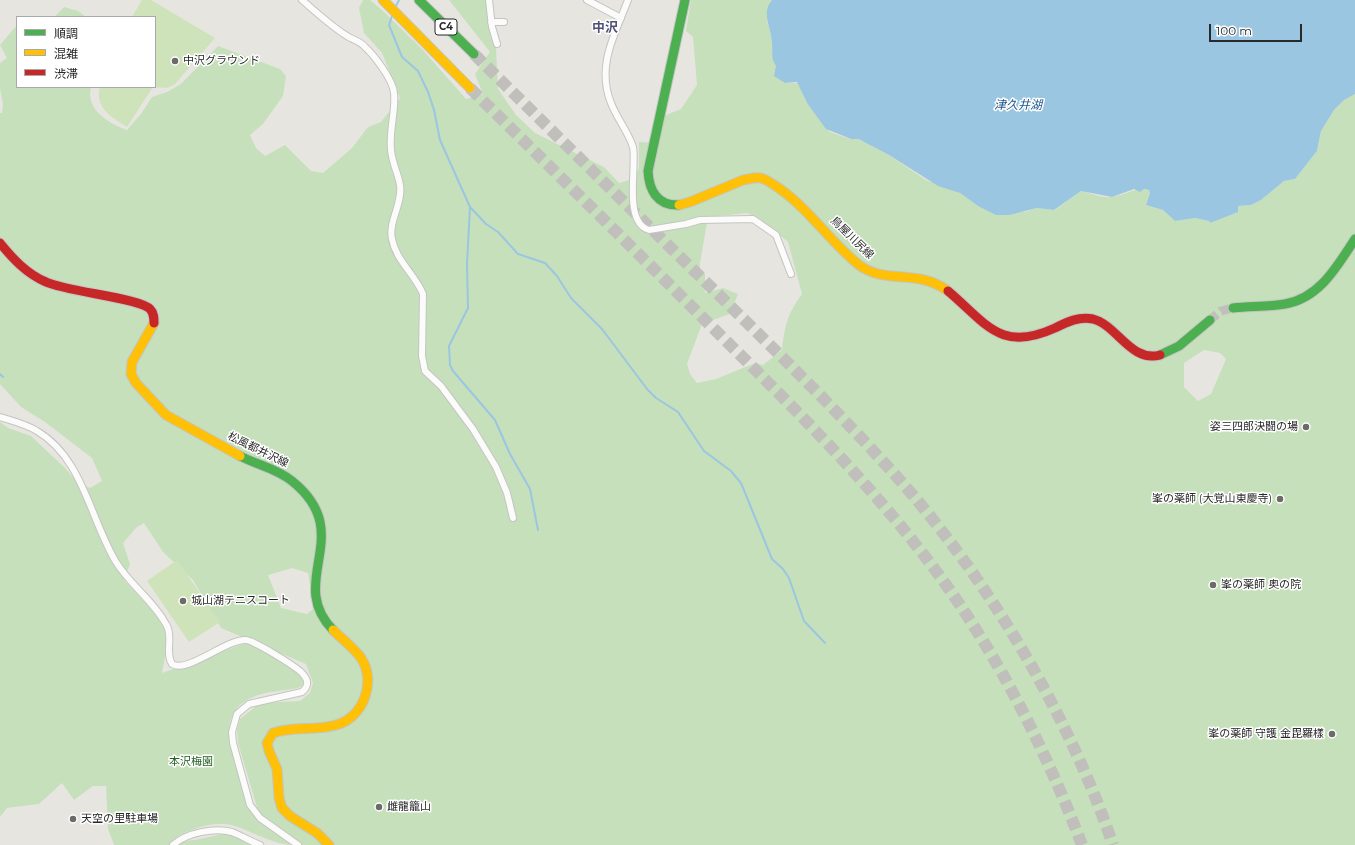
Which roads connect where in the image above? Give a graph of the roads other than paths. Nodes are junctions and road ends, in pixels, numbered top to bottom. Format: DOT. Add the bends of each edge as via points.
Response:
graph roads {
  1 [pos="302,0"];
  2 [pos="419,0"];
  3 [pos="489,0"];
  4 [pos="587,0"];
  5 [pos="628,0"];
  6 [pos="685,0"];
  7 [pos="384,1"];
  8 [pos="621,18"];
  9 [pos="491,22"];
  10 [pos="504,22"];
  11 [pos="497,44"];
  12 [pos="474,54"];
  13 [pos="470,88"];
  14 [pos="1355,239"];
  15 [pos="0,243"];
  16 [pos="790,274"];
  17 [pos="1233,308"];
  18 [pos="1210,320"];
  19 [pos="0,417"];
  20 [pos="513,518"];
  21 [pos="173,845"];
  22 [pos="260,845"];
  23 [pos="298,845"];
  24 [pos="329,845"];
  1 -- 20 [label="street" via="367,48 382,67 394,92 390,128 391,151 401,194 391,236 398,257 419,284 423,294 422,356 425,371 441,386 473,429 496,467 507,493"];
  2 -- 12 [label="main road, C4"];
  3 -- 9 [label="street"];
  4 -- 8 [label="street"];
  5 -- 8 [label="street"];
  6 -- 18 [label="main road, 鳥屋川尻線" via="649,162 650,189 663,202 674,206 682,205 749,177 762,178 803,207 866,270 880,275 919,278 936,283 987,327 1005,336 1036,336 1067,323 1092,319 1106,325 1134,351 1155,356 1166,354 1178,347"];
  7 -- 13 [label="main road, C4"];
  8 -- 16 [label="street" via="607,53 604,74 610,101 633,147 633,202 639,223 649,230 700,220 753,219 776,235"];
  9 -- 10 [label="street"];
  9 -- 11 [label="street"];
  14 -- 17 [label="main road" via="1328,278 1308,296 1284,304"];
  15 -- 24 [label="main road, 松風都井沢線" via="28,271 46,282 147,307 153,314 154,326 131,362 130,372 149,398 173,419 252,462 285,476 314,506 323,532 315,591 316,605 322,619 361,658 367,668 367,687 357,713 343,725 282,730 270,736 267,742 278,771 281,807 285,813 315,832"];
  19 -- 23 [label="street" via="38,431 59,450 69,464 78,478 116,563 158,612 168,628 172,664 181,666 230,643 244,640 252,641 306,677 307,688 302,692 254,702 241,709 234,721 232,732 250,805 260,818"];
  21 -- 22 [label="street" via="189,836 217,830 231,832"];
}
